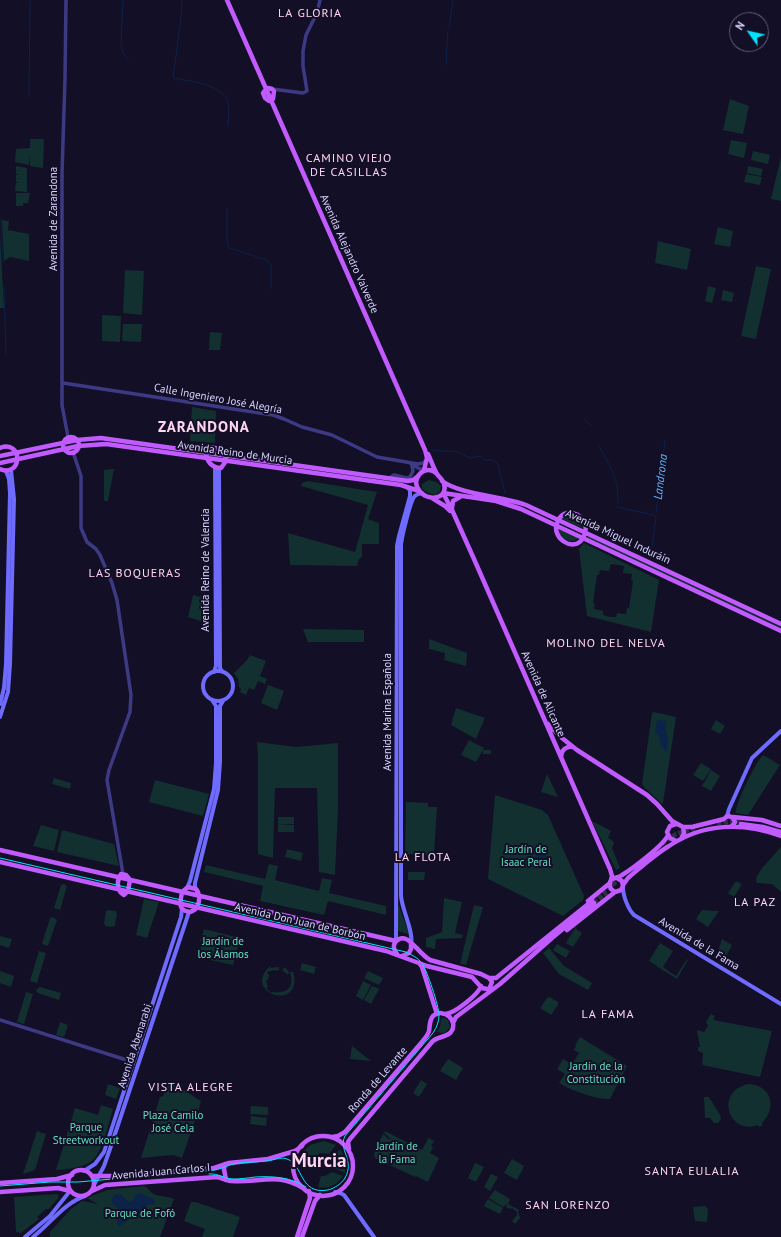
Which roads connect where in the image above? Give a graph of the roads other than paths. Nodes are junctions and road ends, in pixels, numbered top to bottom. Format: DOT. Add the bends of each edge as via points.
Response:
graph roads {
  1 [pos="66,0"];
  2 [pos="227,0"];
  3 [pos="320,0"];
  4 [pos="266,89"];
  5 [pos="273,92"];
  6 [pos="271,101"];
  7 [pos="63,383"];
  8 [pos="68,437"];
  9 [pos="77,440"];
  10 [pos="63,443"];
  11 [pos="78,446"];
  12 [pos="1,448"];
  13 [pos="64,448"];
  14 [pos="425,450"];
  15 [pos="73,452"];
  16 [pos="206,452"];
  17 [pos="16,453"];
  18 [pos="225,455"];
  19 [pos="0,456"];
  20 [pos="206,458"];
  21 [pos="427,458"];
  22 [pos="18,459"];
  23 [pos="226,461"];
  24 [pos="0,462"];
  25 [pos="411,464"];
  26 [pos="217,468"];
  27 [pos="0,469"];
  28 [pos="11,470"];
  29 [pos="424,470"];
  30 [pos="6,471"];
  31 [pos="438,474"];
  32 [pos="417,477"];
  33 [pos="389,478"];
  34 [pos="442,481"];
  35 [pos="407,487"];
  36 [pos="421,492"];
  37 [pos="442,494"];
  38 [pos="462,496"];
  39 [pos="432,498"];
  40 [pos="453,513"];
  41 [pos="558,519"];
  42 [pos="556,525"];
  43 [pos="586,532"];
  44 [pos="583,537"];
  45 [pos="781,624"];
  46 [pos="781,630"];
  47 [pos="222,671"];
  48 [pos="214,672"];
  49 [pos="212,700"];
  50 [pos="223,701"];
  51 [pos="0,704"];
  52 [pos="0,717"];
  53 [pos="543,718"];
  54 [pos="781,731"];
  55 [pos="573,747"];
  56 [pos="561,750"];
  57 [pos="729,817"];
  58 [pos="676,824"];
  59 [pos="781,826"];
  60 [pos="683,827"];
  61 [pos="728,827"];
  62 [pos="781,829"];
  63 [pos="781,832"];
  64 [pos="668,836"];
  65 [pos="781,836"];
  66 [pos="679,840"];
  67 [pos="203,843"];
  68 [pos="0,850"];
  69 [pos="0,862"];
  70 [pos="121,876"];
  71 [pos="617,878"];
  72 [pos="130,880"];
  73 [pos="610,882"];
  74 [pos="623,886"];
  75 [pos="186,888"];
  76 [pos="119,889"];
  77 [pos="195,889"];
  78 [pos="128,891"];
  79 [pos="182,892"];
  80 [pos="615,892"];
  81 [pos="199,896"];
  82 [pos="180,903"];
  83 [pos="197,907"];
  84 [pos="182,909"];
  85 [pos="189,912"];
  86 [pos="396,941"];
  87 [pos="411,944"];
  88 [pos="399,955"];
  89 [pos="524,955"];
  90 [pos="528,959"];
  91 [pos="416,961"];
  92 [pos="475,973"];
  93 [pos="501,973"];
  94 [pos="510,974"];
  95 [pos="488,978"];
  96 [pos="480,985"];
  97 [pos="489,988"];
  98 [pos="781,1004"];
  99 [pos="470,1006"];
  100 [pos="437,1014"];
  101 [pos="445,1014"];
  102 [pos="0,1020"];
  103 [pos="453,1023"];
  104 [pos="430,1027"];
  105 [pos="441,1037"];
  106 [pos="133,1062"];
  107 [pos="332,1137"];
  108 [pos="302,1146"];
  109 [pos="349,1149"];
  110 [pos="225,1164"];
  111 [pos="104,1166"];
  112 [pos="84,1171"];
  113 [pos="72,1175"];
  114 [pos="92,1176"];
  115 [pos="100,1176"];
  116 [pos="113,1176"];
  117 [pos="226,1180"];
  118 [pos="0,1183"];
  119 [pos="94,1186"];
  120 [pos="303,1188"];
  121 [pos="70,1191"];
  122 [pos="92,1191"];
  123 [pos="309,1191"];
  124 [pos="0,1192"];
  125 [pos="335,1192"];
  126 [pos="320,1195"];
  127 [pos="85,1196"];
  128 [pos="25,1237"];
  129 [pos="33,1237"];
  130 [pos="297,1237"];
  131 [pos="302,1237"];
  132 [pos="374,1237"];
  1 -- 7 [label="street, Avenida de Zarandona" via="62,181"];
  2 -- 4 [label="main road, Avenida Alejandro Valverde"];
  3 -- 5 [label="street" via="317,13 306,35 303,51 307,90 303,93 278,90"];
  4 -- 5 [label="main road"];
  4 -- 6 [label="main road, Avenida Alejandro Valverde"];
  5 -- 6 [label="main road"];
  6 -- 14 [label="main road, Avenida Alejandro Valverde"];
  7 -- 8 [label="street, Avenida de Zarandona" via="62,405"];
  7 -- 25 [label="street, Calle Ingeniero José Alegría" via="273,415 302,427 332,435 377,457"];
  8 -- 9 [label="main road"];
  8 -- 10 [label="main road"];
  9 -- 10 [label="main road, Avenida Reino de Murcia"];
  9 -- 11 [label="main road"];
  9 -- 16 [label="main road, Avenida Reino de Murcia" via="114,439"];
  10 -- 13 [label="main road"];
  10 -- 17 [label="main road, Avenida Reino de Murcia"];
  11 -- 13 [label="main road, Avenida Reino de Murcia"];
  11 -- 15 [label="main road"];
  11 -- 20 [label="main road, Avenida Reino de Murcia" via="112,445"];
  12 -- 17 [label="main road" via="9,447"];
  13 -- 15 [label="main road"];
  13 -- 22 [label="main road, Avenida Reino de Murcia"];
  14 -- 21 [label="main road"];
  14 -- 31 [label="main road"];
  15 -- 70 [label="street" via="80,476 81,528 87,542 100,555 112,583 117,600 131,694 124,729 107,780"];
  16 -- 18 [label="main road, Avenida Reino de Murcia"];
  16 -- 20 [label="main road"];
  17 -- 19 [label="main road, Avenida Reino de Murcia"];
  17 -- 22 [label="main road"];
  18 -- 23 [label="main road"];
  18 -- 33 [label="main road, Avenida Reino de Murcia"];
  20 -- 23 [label="main road, Avenida Reino de Murcia"];
  20 -- 26 [label="main road"];
  21 -- 25 [label="street" via="421,464"];
  21 -- 29 [label="main road"];
  22 -- 24 [label="main road, Avenida Reino de Murcia"];
  22 -- 28 [label="main road"];
  23 -- 26 [label="main road"];
  23 -- 35 [label="main road, Avenida Reino de Murcia"];
  25 -- 29 [label="street"];
  25 -- 32 [label="street"];
  25 -- 33 [label="street" via="413,471 410,477 394,475"];
  26 -- 47 [label="main road, Avenida Reino de Valencia"];
  26 -- 48 [label="main road, Avenida Reino de Valencia"];
  27 -- 30 [label="main road"];
  28 -- 30 [label="main road"];
  28 -- 52 [label="main road" via="14,499 10,664 8,692"];
  29 -- 31 [label="main road"];
  29 -- 32 [label="main road"];
  30 -- 51 [label="main road" via="10,493 6,660"];
  31 -- 34 [label="main road"];
  32 -- 33 [label="main road, Avenida Reino de Murcia" via="411,481"];
  32 -- 36 [label="main road" via="416,485"];
  34 -- 37 [label="main road"];
  34 -- 41 [label="main road, Avenida Miguel Induráin" via="465,490 521,503"];
  35 -- 36 [label="main road, Avenida Reino de Murcia"];
  35 -- 86 [label="main road, Avenida Marina Española" via="410,496 397,546"];
  36 -- 39 [label="main road"];
  36 -- 87 [label="main road, Avenida Marina Española" via="413,498 401,542 401,904"];
  37 -- 38 [label="main road, Avenida Miguel Induráin"];
  37 -- 39 [label="main road"];
  37 -- 40 [label="main road, Avenida de Alicante"];
  38 -- 40 [label="main road" via="453,501"];
  38 -- 42 [label="main road, Avenida Miguel Induráin" via="512,505"];
  39 -- 40 [label="main road, Avenida de Alicante"];
  40 -- 53 [label="main road, Avenida de Alicante"];
  41 -- 42 [label="main road"];
  41 -- 43 [label="main road, Avenida Miguel Induráin"];
  41 -- 43 [label="main road" via="565,513 576,514 585,523"];
  42 -- 44 [label="main road, Avenida Miguel Induráin"];
  42 -- 44 [label="main road" via="557,534 567,543 576,544"];
  43 -- 44 [label="main road"];
  43 -- 45 [label="main road, Avenida Miguel Induráin"];
  44 -- 46 [label="main road, Avenida Miguel Induráin"];
  47 -- 48 [label="main road"];
  47 -- 50 [label="main road" via="230,677 234,686 230,695"];
  48 -- 49 [label="main road" via="206,678 203,686 206,695"];
  49 -- 50 [label="main road"];
  49 -- 67 [label="main road" via="216,706 216,769"];
  50 -- 67 [label="main road" via="220,706 218,790"];
  53 -- 55 [label="main road"];
  53 -- 56 [label="main road, Avenida de Alicante"];
  54 -- 57 [label="main road" via="752,758 729,810"];
  55 -- 56 [label="main road"];
  55 -- 58 [label="main road" via="647,795"];
  56 -- 73 [label="main road" via="561,758 610,869"];
  57 -- 59 [label="main road" via="762,820"];
  57 -- 60 [label="main road"];
  57 -- 61 [label="main road" via="724,824"];
  57 -- 61 [label="main road" via="734,823"];
  58 -- 60 [label="main road"];
  58 -- 64 [label="main road" via="669,827"];
  60 -- 66 [label="main road" via="684,833"];
  61 -- 65 [label="main road" via="759,829"];
  61 -- 66 [label="main road" via="700,831"];
  62 -- 63 [label="main road" via="761,823 742,822"];
  64 -- 66 [label="main road"];
  64 -- 71 [label="main road" via="664,843"];
  66 -- 74 [label="main road" via="628,878"];
  67 -- 75 [label="main road"];
  67 -- 77 [label="main road"];
  68 -- 70 [label="main road, Avenida Don Juan de Borbón"];
  69 -- 76 [label="main road, Avenida Don Juan de Borbón"];
  70 -- 72 [label="main road, Avenida Don Juan de Borbón"];
  70 -- 76 [label="main road"];
  71 -- 73 [label="main road"];
  71 -- 74 [label="main road" via="622,880"];
  72 -- 78 [label="main road"];
  72 -- 79 [label="main road, Avenida Don Juan de Borbón"];
  73 -- 80 [label="main road" via="610,888"];
  73 -- 89 [label="main road"];
  74 -- 80 [label="main road" via="620,891"];
  74 -- 98 [label="main road, Avenida de la Fama" via="630,911 634,914"];
  75 -- 77 [label="main road"];
  75 -- 79 [label="main road"];
  76 -- 78 [label="main road, Avenida Don Juan de Borbón" via="124,895"];
  77 -- 81 [label="main road"];
  78 -- 82 [label="main road, Avenida Don Juan de Borbón"];
  79 -- 81 [label="main road, Avenida Don Juan de Borbón"];
  79 -- 82 [label="main road"];
  80 -- 90 [label="main road"];
  81 -- 83 [label="main road"];
  81 -- 86 [label="main road, Avenida Don Juan de Borbón"];
  82 -- 83 [label="main road, Avenida Don Juan de Borbón"];
  82 -- 84 [label="main road"];
  83 -- 85 [label="main road"];
  83 -- 88 [label="main road, Avenida Don Juan de Borbón"];
  84 -- 85 [label="main road"];
  84 -- 106 [label="main road, Avenida Abenarabi"];
  85 -- 111 [label="main road, Avenida Abenarabi"];
  86 -- 87 [label="main road" via="405,938"];
  86 -- 88 [label="main road" via="394,949"];
  87 -- 88 [label="main road" via="409,953"];
  87 -- 92 [label="main road" via="430,960"];
  88 -- 91 [label="main road, Avenida Don Juan de Borbón"];
  89 -- 90 [label="main road" via="593,902"];
  89 -- 93 [label="main road"];
  90 -- 94 [label="main road"];
  91 -- 96 [label="main road, Avenida Don Juan de Borbón" via="426,966 473,977"];
  91 -- 100 [label="main road" via="422,967"];
  92 -- 93 [label="main road"];
  92 -- 95 [label="main road"];
  93 -- 95 [label="main road" via="494,978"];
  94 -- 97 [label="main road"];
  94 -- 99 [label="main road"];
  95 -- 96 [label="main road" via="481,979"];
  95 -- 97 [label="main road" via="492,982"];
  96 -- 97 [label="main road" via="484,989"];
  96 -- 101 [label="main road" via="477,992 456,1010"];
  97 -- 99 [label="main road"];
  99 -- 103 [label="main road" via="456,1017"];
  100 -- 101 [label="main road"];
  100 -- 104 [label="main road" via="431,1019"];
  101 -- 103 [label="main road"];
  102 -- 106 [label="street"];
  103 -- 105 [label="main road" via="450,1033"];
  104 -- 105 [label="main road" via="433,1033"];
  104 -- 107 [label="main road, Ronda de Levante" via="426,1037 345,1132"];
  105 -- 109 [label="main road, Ronda de Levante" via="432,1042 350,1138"];
  106 -- 112 [label="main road, Avenida Abenarabi" via="102,1155 95,1164"];
  107 -- 108 [label="main road" via="315,1138"];
  107 -- 109 [label="main road"];
  108 -- 110 [label="main road, Avenida Juan Carlos I" via="295,1151 268,1158"];
  108 -- 120 [label="main road" via="295,1155 293,1167 296,1178"];
  109 -- 125 [label="main road" via="353,1162 352,1174 346,1184"];
  110 -- 116 [label="main road, Avenida Juan Carlos I" via="207,1169"];
  110 -- 117 [label="main road"];
  111 -- 115 [label="main road, Avenida Abenarabi"];
  111 -- 116 [label="main road" via="106,1172"];
  112 -- 113 [label="main road"];
  112 -- 114 [label="main road"];
  113 -- 118 [label="main road"];
  113 -- 121 [label="main road"];
  114 -- 115 [label="main road, Avenida Juan Carlos I"];
  114 -- 119 [label="main road"];
  115 -- 116 [label="main road, Avenida Juan Carlos I"];
  115 -- 119 [label="main road, Avenida Abenarabi"];
  117 -- 120 [label="main road, Avenida Juan Carlos I" via="278,1179 293,1182"];
  117 -- 122 [label="main road, Avenida Juan Carlos I" via="217,1177 176,1179 105,1186"];
  119 -- 122 [label="main road"];
  120 -- 123 [label="main road"];
  121 -- 124 [label="main road" via="58,1188"];
  121 -- 127 [label="main road"];
  121 -- 128 [label="main road" via="50,1216"];
  122 -- 127 [label="main road"];
  123 -- 126 [label="main road"];
  123 -- 130 [label="main road" via="310,1199"];
  125 -- 126 [label="main road"];
  125 -- 132 [label="main road" via="344,1195"];
  126 -- 131 [label="main road" via="315,1201"];
  127 -- 129 [label="main road" via="68,1205"];
}
